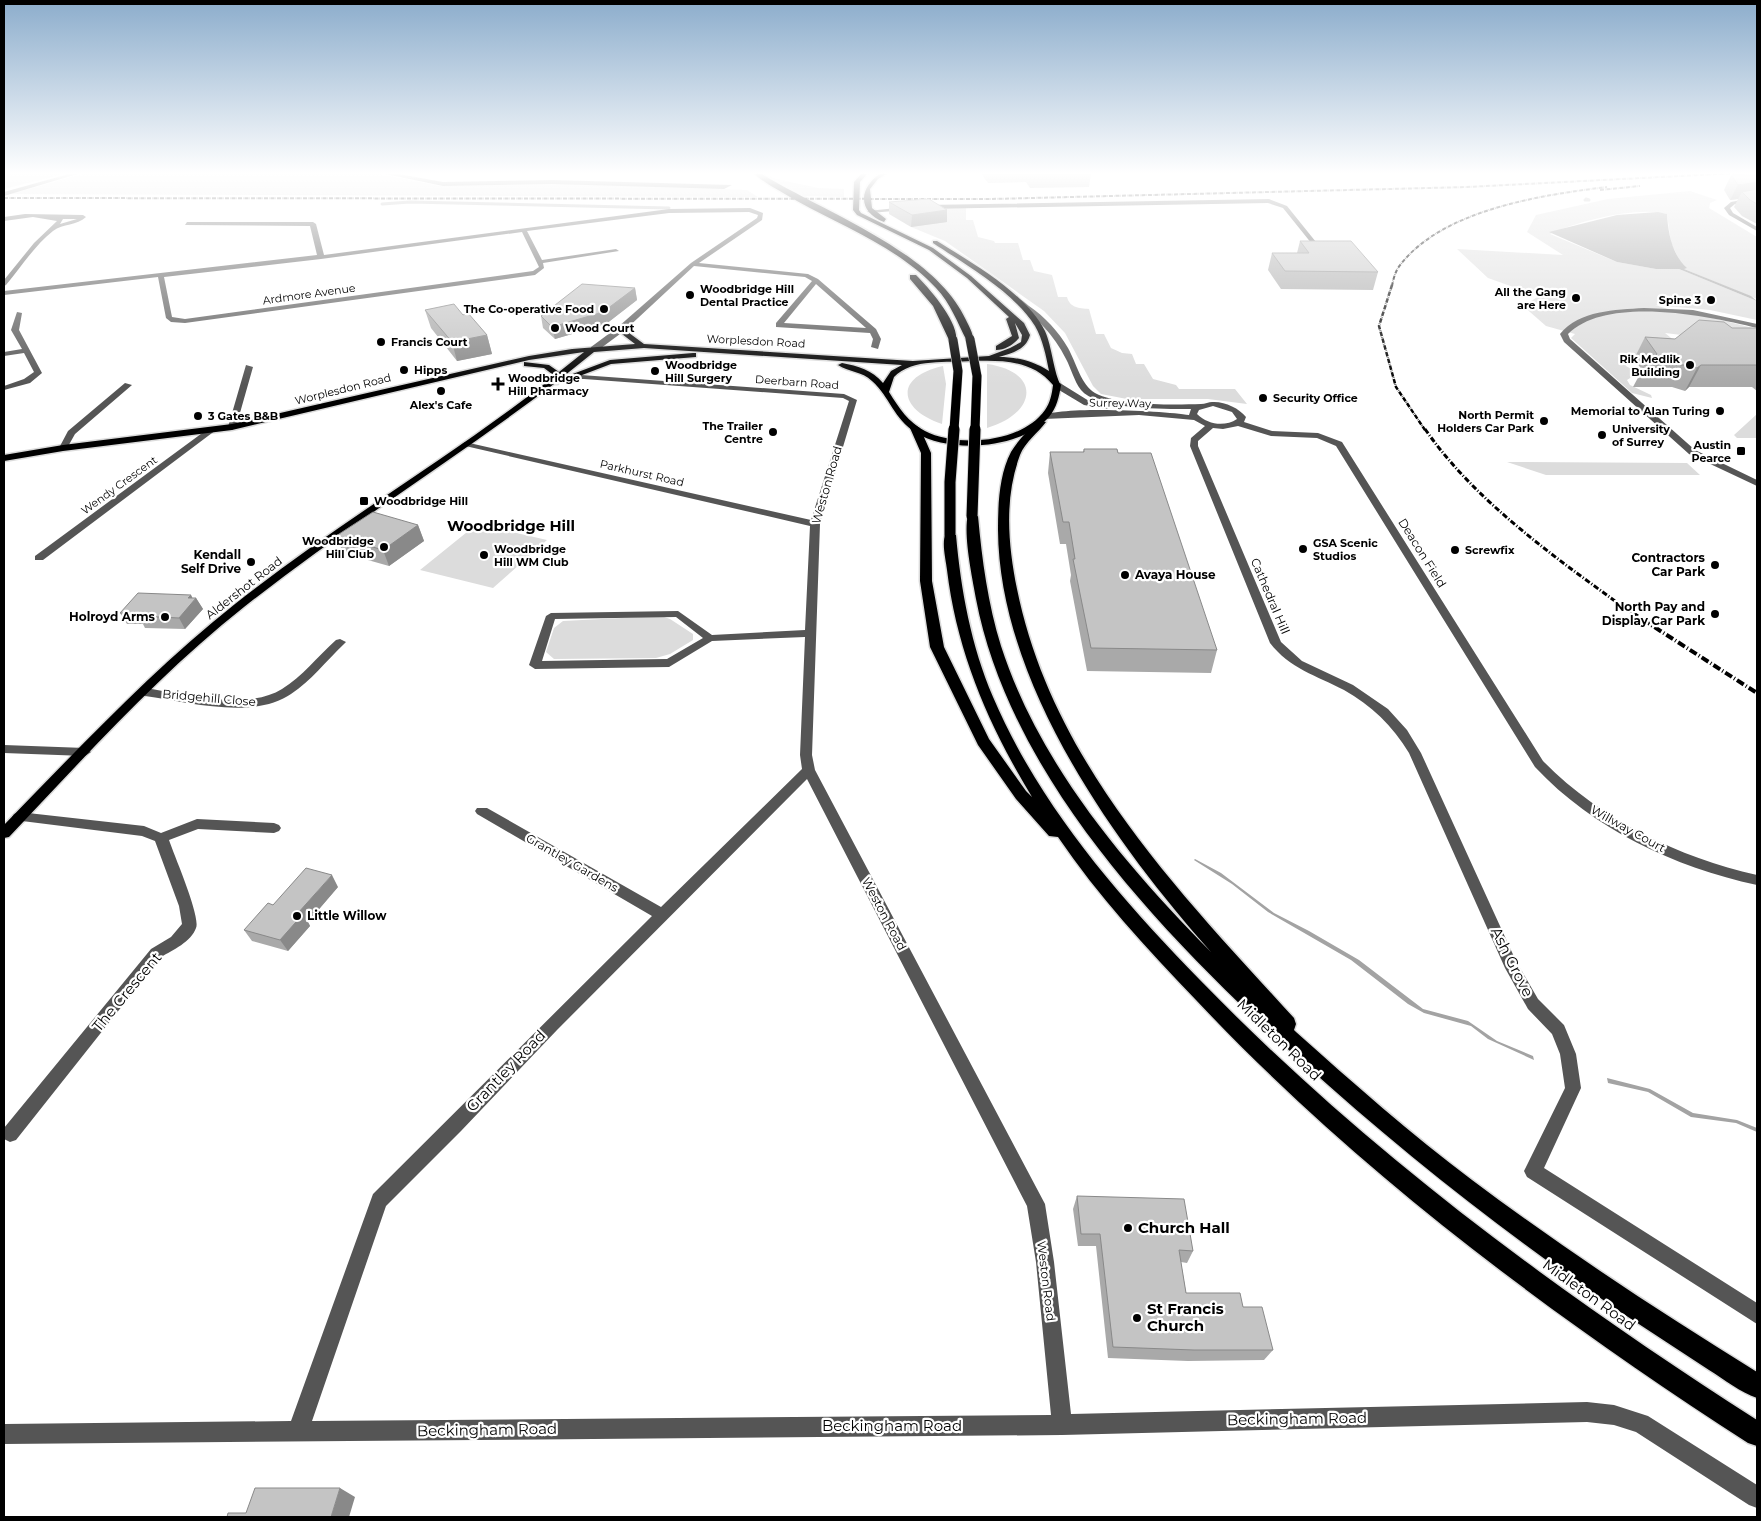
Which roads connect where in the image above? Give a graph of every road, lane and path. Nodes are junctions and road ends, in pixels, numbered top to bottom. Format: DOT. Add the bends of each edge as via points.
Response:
graph roads {
  1 [pos="37,243"];
  2 [pos="318,243"];
  3 [pos="426,243"];
  4 [pos="530,243"];
  5 [pos="724,243"];
  6 [pos="862,243"];
  7 [pos="876,243"];
  8 [pos="919,243"];
  9 [pos="936,243"];
  10 [pos="1314,243"];
  11 [pos="1318,248"];
  12 [pos="616,251"];
  13 [pos="880,254"];
  14 [pos="321,257"];
  15 [pos="540,262"];
  16 [pos="693,264"];
  17 [pos="909,274"];
  18 [pos="161,276"];
  19 [pos="816,280"];
  20 [pos="4,284"];
  21 [pos="1004,292"];
  22 [pos="4,293"];
  23 [pos="1007,312"];
  24 [pos="19,314"];
  25 [pos="1757,326"];
  26 [pos="621,329"];
  27 [pos="874,331"];
  28 [pos="644,346"];
  29 [pos="874,347"];
  30 [pos="594,349"];
  31 [pos="25,351"];
  32 [pos="4,354"];
  33 [pos="693,355"];
  34 [pos="583,358"];
  35 [pos="849,358"];
  36 [pos="981,358"];
  37 [pos="527,364"];
  38 [pos="912,364"];
  39 [pos="249,367"];
  40 [pos="480,370"];
  41 [pos="607,371"];
  42 [pos="584,377"];
  43 [pos="599,378"];
  44 [pos="555,382"];
  45 [pos="1056,382"];
  46 [pos="128,385"];
  47 [pos="4,388"];
  48 [pos="886,390"];
  49 [pos="844,396"];
  50 [pos="1167,406"];
  51 [pos="1199,406"];
  52 [pos="1195,418"];
  53 [pos="1043,420"];
  54 [pos="1238,423"];
  55 [pos="1211,425"];
  56 [pos="232,427"];
  57 [pos="915,428"];
  58 [pos="212,430"];
  59 [pos="465,445"];
  60 [pos="63,448"];
  61 [pos="4,458"];
  62 [pos="1757,483"];
  63 [pos="815,524"];
  64 [pos="39,558"];
  65 [pos="810,633"];
  66 [pos="710,638"];
  67 [pos="340,642"];
  68 [pos="145,692"];
  69 [pos="4,749"];
  70 [pos="85,752"];
  71 [pos="1415,754"];
  72 [pos="1539,764"];
  73 [pos="809,770"];
  74 [pos="482,811"];
  75 [pos="19,817"];
  76 [pos="274,828"];
  77 [pos="4,833"];
  78 [pos="161,838"];
  79 [pos="1100,880"];
  80 [pos="1757,880"];
  81 [pos="662,914"];
  82 [pos="1340,1084"];
  83 [pos="10,1134"];
  84 [pos="1757,1314"];
  85 [pos="1757,1386"];
  86 [pos="1062,1425"];
  87 [pos="298,1432"];
  88 [pos="4,1434"];
  89 [pos="1757,1434"];
  90 [pos="1757,1497"];
  1 -- 20 [label="street"];
  2 -- 14 [label="street"];
  3 -- 14 [label="street"];
  4 -- 15 [label="street"];
  5 -- 16 [label="street"];
  6 -- 13 [label="highway"];
  7 -- 82 [label="highway, Midleton Road, bridge" via="912,264 950,300 970,339 976,376 972,516 980,584 1000,662 1032,732 1079,808 1128,871 1248,1000"];
  8 -- 23 [label="main road" via="969,277"];
  9 -- 21 [label="main road"];
  10 -- 11 [label="street"];
  12 -- 15 [label="street"];
  14 -- 18 [label="street"];
  15 -- 18 [label="street, Ardmore Avenue" via="539,272 523,275 185,321 169,318"];
  16 -- 19 [label="street" via="806,275"];
  16 -- 26 [label="street"];
  17 -- 79 [label="highway, Midleton Road, bridge" via="934,299 948,323 953,340 958,371 950,482 950,535 960,610 970,648 1004,734 1040,795"];
  18 -- 22 [label="street"];
  19 -- 27 [label="street"];
  19 -- 27 [label="street" via="779,325"];
  21 -- 45 [label="main road" via="1039,326"];
  21 -- 50 [label="street, Surrey Way" via="1046,322 1058,336 1084,389 1090,394 1104,400"];
  23 -- 35 [label="main road" via="1016,336 992,351 902,359"];
  23 -- 36 [label="main road" via="1022,325 1025,340 1014,350"];
  24 -- 31 [label="street" via="15,330"];
  25 -- 62 [label="street" via="1691,312 1650,311 1592,316 1569,327 1564,334 1692,452"];
  26 -- 28 [label="main road"];
  26 -- 30 [label="street"];
  27 -- 29 [label="street" via="877,338"];
  28 -- 30 [label="main road, Worplesdon Road"];
  28 -- 35 [label="main road, Worplesdon Road"];
  30 -- 34 [label="main road"];
  30 -- 40 [label="main road, Worplesdon Road" via="529,358"];
  31 -- 32 [label="street"];
  31 -- 47 [label="street" via="38,373 27,381"];
  33 -- 34 [label="main road, Worplesdon Road"];
  33 -- 44 [label="main road" via="610,362"];
  33 -- 48 [label="main road, Worplesdon Road" via="851,367 870,375"];
  34 -- 37 [label="main road, Worplesdon Road"];
  34 -- 44 [label="main road"];
  35 -- 38 [label="main road, Worplesdon Road"];
  36 -- 38 [label="main road, Worplesdon Road"];
  36 -- 45 [label="main road" via="1031,365"];
  37 -- 40 [label="main road, Worplesdon Road"];
  37 -- 44 [label="main road" via="551,368 556,373"];
  38 -- 48 [label="main road" via="890,377 885,384"];
  39 -- 56 [label="street"];
  40 -- 56 [label="main road, Worplesdon Road"];
  41 -- 43 [label="street"];
  42 -- 43 [label="street, Deerbarn Road"];
  43 -- 49 [label="street, Deerbarn Road" via="646,384"];
  44 -- 59 [label="main road, Aldershot Road"];
  45 -- 50 [label="street, Surrey Way" via="1087,403 1099,406"];
  45 -- 53 [label="main road" via="1053,403"];
  46 -- 60 [label="street" via="71,433"];
  48 -- 57 [label="main road, Worplesdon Road" via="906,422"];
  49 -- 63 [label="street, Weston Road" via="853,400"];
  50 -- 51 [label="street, Surrey Way"];
  51 -- 52 [label="street" via="1193,410"];
  51 -- 54 [label="street, Surrey Way" via="1222,405 1235,410 1242,417"];
  52 -- 53 [label="street, Surrey Way" via="1078,414"];
  52 -- 55 [label="street, Surrey Way"];
  53 -- 57 [label="main road" via="1008,438 977,444 945,440"];
  53 -- 82 [label="highway" via="1016,452 1004,495 1003,540 1010,587 1024,637 1056,717 1099,796 1144,861"];
  54 -- 55 [label="street"];
  54 -- 72 [label="street, Deacon Field" via="1271,433 1318,436 1339,444"];
  55 -- 71 [label="street, Cathedral Hill" via="1198,435 1194,446 1276,643 1298,664 1349,688 1384,712 1403,733"];
  56 -- 58 [label="main road, Worplesdon Road"];
  57 -- 79 [label="highway" via="926,453 926,582 941,658 983,741 1021,795"];
  58 -- 60 [label="main road, Worplesdon Road"];
  58 -- 64 [label="street, Wendy Crescent"];
  59 -- 63 [label="street, Parkhurst Road"];
  59 -- 68 [label="main road, Aldershot Road" via="354,520 259,591 187,650"];
  60 -- 61 [label="main road, Worplesdon Road"];
  63 -- 65 [label="street, Weston Road"];
  65 -- 66 [label="street"];
  65 -- 73 [label="street, Weston Road" via="806,754"];
  66 -- 66 [label="street" via="678,614 552,616 535,664 669,662"];
  67 -- 68 [label="street, Bridgehill Close" via="285,693 262,703 230,703"];
  68 -- 70 [label="main road, Aldershot Road"];
  69 -- 70 [label="street"];
  70 -- 75 [label="main road, Aldershot Road"];
  71 -- 84 [label="street, Ash Grove" via="1510,964 1533,1004 1558,1030 1568,1054 1573,1088 1533,1171"];
  72 -- 80 [label="street, Willway Court" via="1582,804 1656,847 1733,876"];
  73 -- 81 [label="street, Grantley Road"];
  73 -- 86 [label="street, Weston Road" via="1036,1204"];
  74 -- 81 [label="street, Grantley Gardens"];
  75 -- 77 [label="main road, Aldershot Road"];
  75 -- 78 [label="street" via="144,831"];
  76 -- 78 [label="street" via="197,824"];
  78 -- 83 [label="street, The Crescent" via="190,926 176,941 156,953"];
  79 -- 89 [label="highway, Midleton Road" via="1188,980 1248,1041 1337,1124 1446,1216 1590,1323"];
  81 -- 87 [label="street, Grantley Road" via="378,1200"];
  82 -- 85 [label="highway, Midleton Road" via="1503,1216"];
  86 -- 87 [label="street, Beckingham Road"];
  86 -- 90 [label="street, Beckingham Road" via="1587,1412 1641,1423"];
  87 -- 88 [label="street, Beckingham Road"];
}
